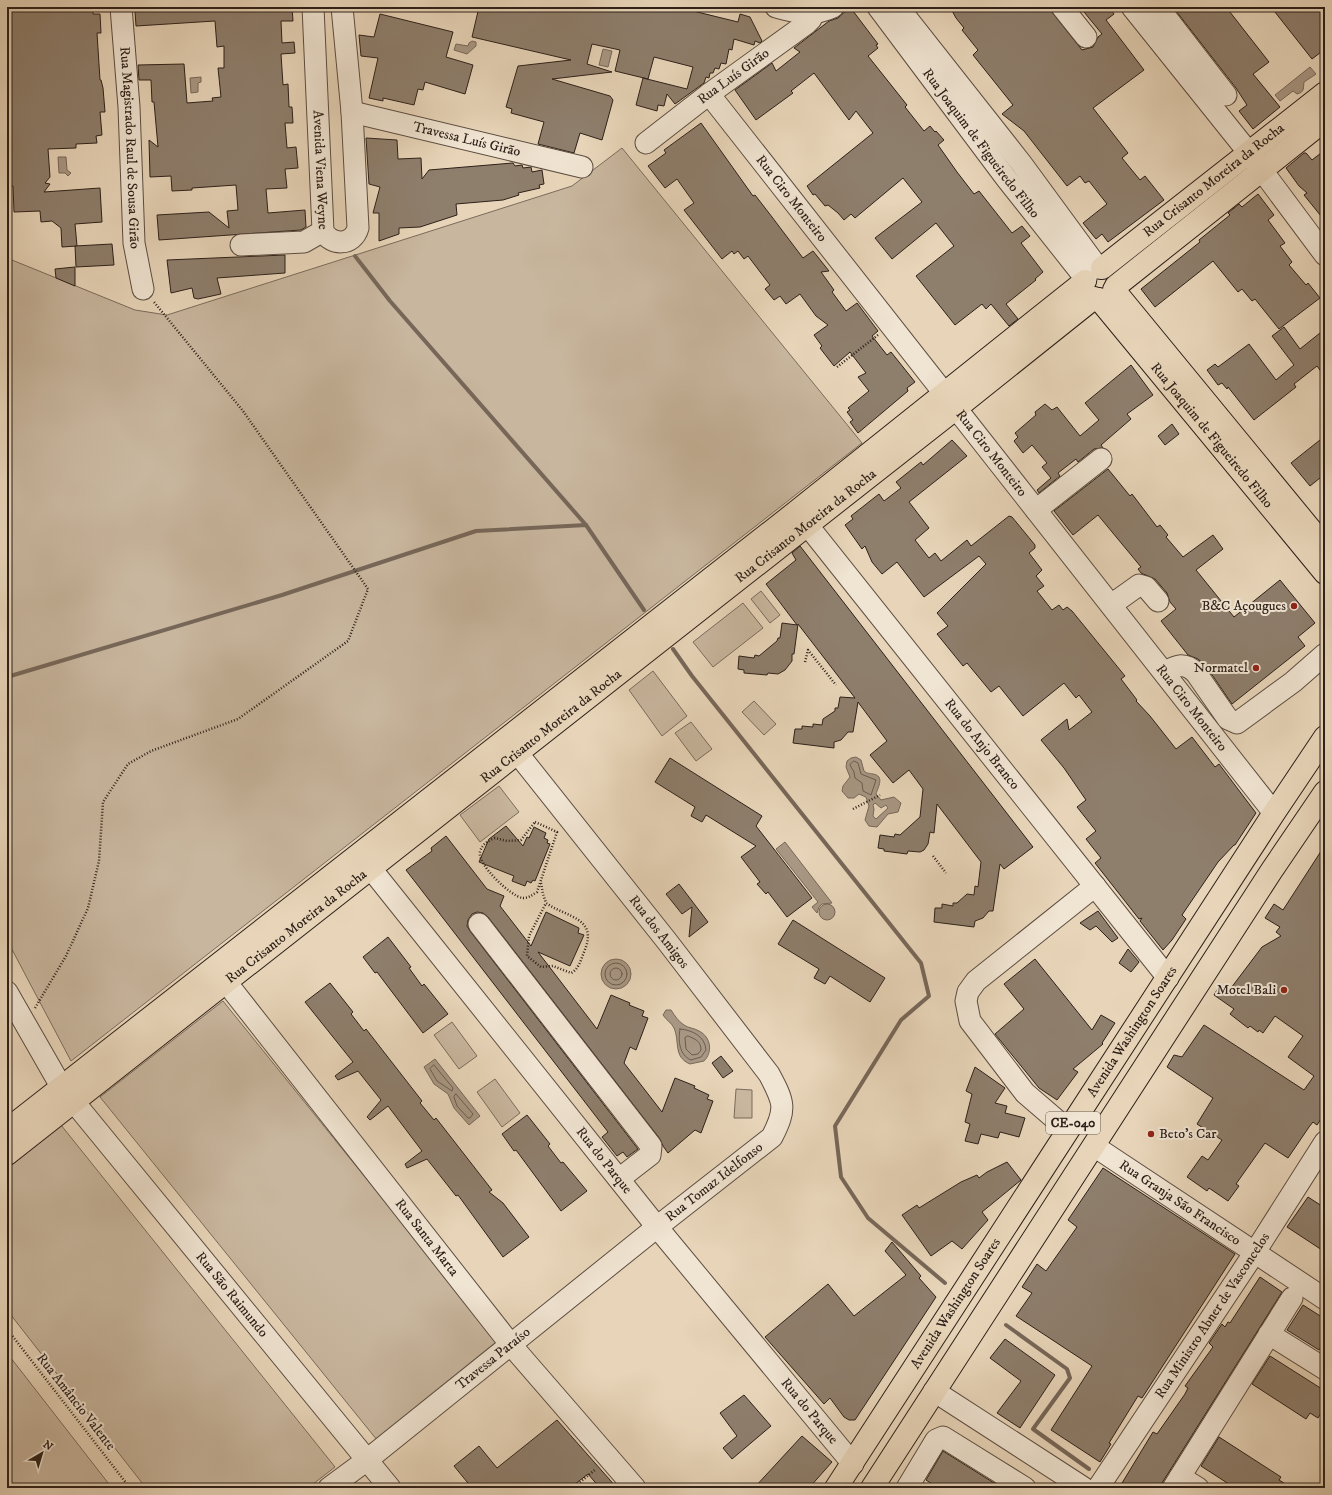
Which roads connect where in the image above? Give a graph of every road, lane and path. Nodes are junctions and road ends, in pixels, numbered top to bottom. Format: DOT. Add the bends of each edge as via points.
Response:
graph roads {
  1 [pos="121,7"];
  2 [pos="313,7"];
  3 [pos="342,7"];
  4 [pos="776,7"];
  5 [pos="833,7"];
  6 [pos="878,7"];
  7 [pos="898,7"];
  8 [pos="1062,7"];
  9 [pos="1132,7"];
  10 [pos="1158,7"];
  11 [pos="815,10"];
  12 [pos="1086,37"];
  13 [pos="1325,93"];
  14 [pos="709,94"];
  15 [pos="1226,95"];
  16 [pos="352,112"];
  17 [pos="1325,120"];
  18 [pos="646,143"];
  19 [pos="1249,153"];
  20 [pos="582,167"];
  21 [pos="1262,171"];
  22 [pos="323,231"];
  23 [pos="241,245"];
  24 [pos="1325,255"];
  25 [pos="1099,284"];
  26 [pos="143,288"];
  27 [pos="890,326"];
  28 [pos="837,367"];
  29 [pos="949,401"];
  30 [pos="1101,459"];
  31 [pos="1246,463"];
  32 [pos="1036,510"];
  33 [pos="802,518"];
  34 [pos="1325,547"];
  35 [pos="1325,573"];
  36 [pos="1158,601"];
  37 [pos="1111,605"];
  38 [pos="1325,654"];
  39 [pos="805,662"];
  40 [pos="1165,672"];
  41 [pos="836,685"];
  42 [pos="1325,737"];
  43 [pos="511,745"];
  44 [pos="1325,792"];
  45 [pos="880,795"];
  46 [pos="853,809"];
  47 [pos="1274,813"];
  48 [pos="933,856"];
  49 [pos="365,861"];
  50 [pos="946,873"];
  51 [pos="541,882"];
  52 [pos="1095,886"];
  53 [pos="546,903"];
  54 [pos="479,924"];
  55 [pos="220,974"];
  56 [pos="1168,978"];
  57 [pos="7,992"];
  58 [pos="24,1025"];
  59 [pos="68,1095"];
  60 [pos="7,1130"];
  61 [pos="1068,1130"];
  62 [pos="772,1137"];
  63 [pos="1325,1142"];
  64 [pos="1094,1146"];
  65 [pos="7,1154"];
  66 [pos="619,1179"];
  67 [pos="657,1227"];
  68 [pos="1255,1252"];
  69 [pos="1292,1298"];
  70 [pos="1325,1299"];
  71 [pos="7,1329"];
  72 [pos="1269,1334"];
  73 [pos="510,1345"];
  74 [pos="1325,1369"];
  75 [pos="934,1391"];
  76 [pos="609,1459"];
  77 [pos="367,1460"];
  78 [pos="853,1464"];
  79 [pos="1177,1482"];
  80 [pos="878,1486"];
  81 [pos="130,1488"];
  82 [pos="329,1488"];
  83 [pos="390,1488"];
  84 [pos="573,1488"];
  85 [pos="635,1488"];
  86 [pos="836,1488"];
  87 [pos="907,1488"];
  88 [pos="1025,1488"];
  89 [pos="1084,1488"];
  90 [pos="1098,1488"];
  91 [pos="1198,1488"];
  1 -- 26 [label="street, Rua Magistrado Raul de Sousa Girão" via="129,107 134,243"];
  2 -- 22 [label="street, Avenida Viena Weyne"];
  3 -- 16 [label="street, Avenida Viena Weyne"];
  4 -- 11 [label="street" via="796,12"];
  5 -- 11 [label="street"];
  6 -- 25 [label="street, Rua Joaquim de Figueiredo Filho" via="1006,178"];
  7 -- 25 [label="street, Rua Joaquim de Figueiredo Filho" via="1021,163"];
  8 -- 12 [label="street"];
  9 -- 19 [label="street"];
  10 -- 15 [label="street"];
  11 -- 14 [label="street, Rua Luís Girão" via="806,24"];
  13 -- 19 [label="main road, Rua Crisanto Moreira da Rocha"];
  14 -- 18 [label="street, Rua Luís Girão"];
  14 -- 27 [label="street, Rua Ciro Monteiro"];
  16 -- 20 [label="street, Travessa Luís Girão"];
  16 -- 22 [label="street, Avenida Viena Weyne" via="357,233 343,243 330,238"];
  17 -- 21 [label="main road, Rua Crisanto Moreira da Rocha"];
  19 -- 21 [label="street"];
  19 -- 25 [label="main road, Rua Crisanto Moreira da Rocha"];
  21 -- 24 [label="street"];
  21 -- 25 [label="main road, Rua Crisanto Moreira da Rocha"];
  22 -- 23 [label="street" via="304,242"];
  25 -- 29 [label="main road, Rua Crisanto Moreira da Rocha"];
  25 -- 31 [label="main road, Rua Joaquim de Figueiredo Filho"];
  26 -- 58 [label="path" via="243,410 368,589 348,640 311,667 238,719 151,751 128,764 103,802 99,861 88,908 66,956"];
  27 -- 28 [label="path"];
  27 -- 29 [label="street, Rua Ciro Monteiro"];
  29 -- 32 [label="street, Rua Ciro Monteiro"];
  29 -- 33 [label="main road, Rua Crisanto Moreira da Rocha"];
  30 -- 32 [label="street"];
  31 -- 34 [label="main road, Rua Joaquim de Figueiredo Filho"];
  31 -- 35 [label="main road, Rua Joaquim de Figueiredo Filho"];
  32 -- 37 [label="street, Rua Ciro Monteiro"];
  33 -- 43 [label="main road, Rua Crisanto Moreira da Rocha"];
  33 -- 52 [label="street, Rua do Anjo Branco"];
  36 -- 37 [label="street" via="1146,587 1139,585"];
  37 -- 40 [label="street, Rua Ciro Monteiro"];
  38 -- 40 [label="street" via="1237,724 1228,719 1190,667 1182,665"];
  39 -- 41 [label="path" via="808,650"];
  40 -- 47 [label="street, Rua Ciro Monteiro"];
  42 -- 47 [label="main road, Avenida Washington Soares / CE-040"];
  43 -- 49 [label="main road, Rua Crisanto Moreira da Rocha"];
  43 -- 62 [label="street, Rua dos Amigos" via="769,1074 783,1104 781,1120"];
  44 -- 64 [label="main road, Avenida Washington Soares / CE-040"];
  45 -- 46 [label="path"];
  47 -- 56 [label="main road, Avenida Washington Soares / CE-040"];
  48 -- 50 [label="path"];
  49 -- 55 [label="main road, Rua Crisanto Moreira da Rocha"];
  49 -- 66 [label="street, Rua do Parque"];
  51 -- 51 [label="path" via="537,892 529,897 521,898 511,893 480,862 480,852 486,842 495,838 507,841 521,840 535,822 557,832"];
  51 -- 53 [label="path"];
  52 -- 56 [label="street, Rua do Anjo Branco"];
  52 -- 61 [label="street" via="976,981 968,992 966,1001 970,1021 1001,1064 1024,1093"];
  53 -- 53 [label="path" via="576,918 588,931 585,949 575,971 571,973 553,966 541,967 527,956 529,936"];
  54 -- 66 [label="street" via="651,1146 650,1155"];
  55 -- 59 [label="main road, Rua Crisanto Moreira da Rocha"];
  55 -- 73 [label="street, Rua Santa Marta"];
  56 -- 61 [label="main road, Avenida Washington Soares / CE-040"];
  57 -- 58 [label="street, Rua São Raimundo"];
  58 -- 59 [label="street, Rua São Raimundo"];
  59 -- 60 [label="main road, Rua Crisanto Moreira da Rocha"];
  59 -- 65 [label="main road, Rua Crisanto Moreira da Rocha"];
  59 -- 77 [label="street, Rua São Raimundo"];
  61 -- 78 [label="main road, Avenida Washington Soares / CE-040"];
  62 -- 67 [label="street, Rua Tomaz Idelfonso"];
  63 -- 68 [label="street, Rua Ministro Abner de Vasconcelos"];
  64 -- 68 [label="street, Rua Granja São Francisco"];
  64 -- 75 [label="main road, Avenida Washington Soares / CE-040"];
  66 -- 67 [label="street, Rua do Parque"];
  67 -- 73 [label="street, Travessa Paraíso"];
  67 -- 78 [label="street, Rua do Parque"];
  68 -- 70 [label="street, Rua Granja São Francisco"];
  68 -- 90 [label="street, Rua Ministro Abner de Vasconcelos"];
  69 -- 72 [label="street"];
  71 -- 81 [label="path, Rua Amâncio Valente"];
  72 -- 74 [label="street"];
  72 -- 79 [label="street"];
  73 -- 76 [label="street, Rua Santa Marta"];
  73 -- 77 [label="street, Travessa Paraíso"];
  75 -- 80 [label="main road, Avenida Washington Soares / CE-040"];
  75 -- 89 [label="street"];
  76 -- 84 [label="path"];
  76 -- 85 [label="street, Rua Santa Marta"];
  77 -- 82 [label="street, Travessa Paraíso"];
  77 -- 83 [label="street, Rua São Raimundo"];
  78 -- 86 [label="main road, Avenida Washington Soares / CE-040"];
  79 -- 91 [label="street"];
  87 -- 88 [label="street" via="936,1440 943,1437"];
}
